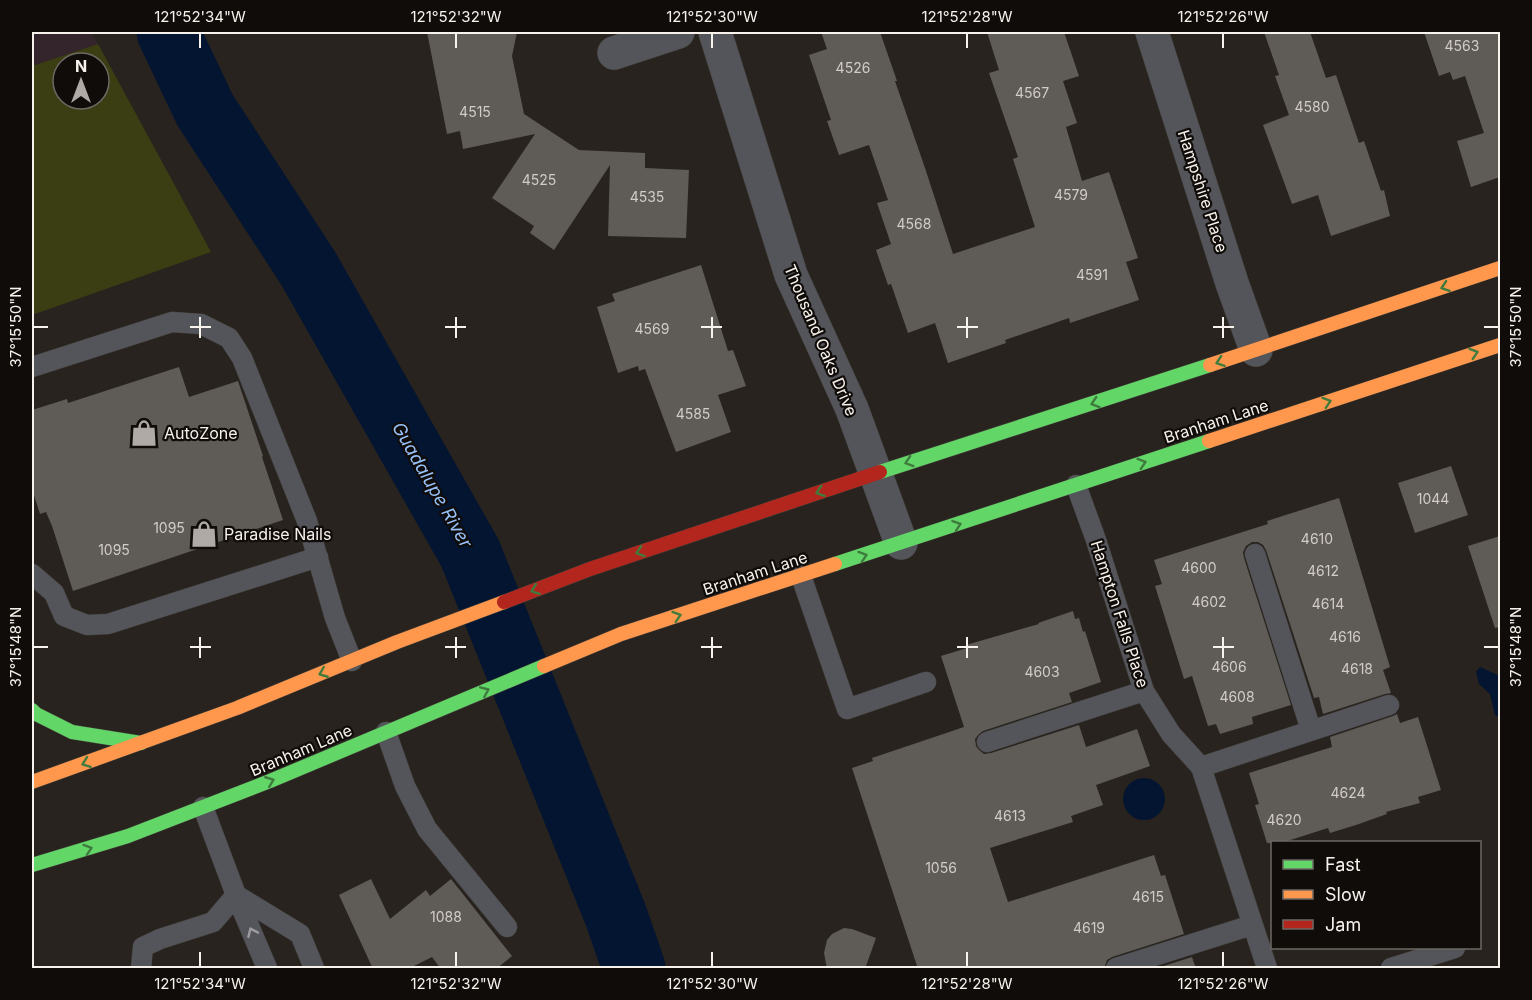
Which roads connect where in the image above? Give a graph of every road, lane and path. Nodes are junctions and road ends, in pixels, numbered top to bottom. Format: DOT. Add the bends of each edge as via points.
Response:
graph roads {
  1 [pos="678,32"];
  2 [pos="715,32"];
  3 [pos="1152,32"];
  4 [pos="614,52"];
  5 [pos="1500,268"];
  6 [pos="1500,345"];
  7 [pos="1256,350"];
  8 [pos="32,367"];
  9 [pos="876,473"];
  10 [pos="1076,485"];
  11 [pos="901,543"];
  12 [pos="1256,554"];
  13 [pos="318,557"];
  14 [pos="32,574"];
  15 [pos="801,576"];
  16 [pos="352,661"];
  17 [pos="926,682"];
  18 [pos="1144,691"];
  19 [pos="1389,705"];
  20 [pos="32,710"];
  21 [pos="1311,730"];
  22 [pos="386,732"];
  23 [pos="987,742"];
  24 [pos="141,743"];
  25 [pos="1201,767"];
  26 [pos="32,782"];
  27 [pos="203,807"];
  28 [pos="32,865"];
  29 [pos="236,895"];
  30 [pos="1252,925"];
  31 [pos="507,927"];
  32 [pos="1452,949"];
  33 [pos="140,966"];
  34 [pos="267,969"];
  35 [pos="314,969"];
  36 [pos="1116,969"];
  37 [pos="1267,969"];
  38 [pos="1391,969"];
  1 -- 4 [label="street"];
  2 -- 9 [label="street, Thousand Oaks Drive" via="791,275 852,409"];
  3 -- 7 [label="street, Hampshire Place"];
  5 -- 7 [label="main road, one-way"];
  10 -- 6 [label="main road, Branham Lane, one-way"];
  7 -- 9 [label="main road, one-way"];
  8 -- 13 [label="lane" via="172,322 201,324 229,338 242,358"];
  9 -- 11 [label="street, Thousand Oaks Drive"];
  9 -- 16 [label="main road, one-way" via="590,569"];
  11 -- 10 [label="main road, Branham Lane, one-way"];
  10 -- 18 [label="lane, Hampton Falls Place"];
  15 -- 11 [label="main road, Branham Lane, one-way"];
  12 -- 21 [label="lane"];
  13 -- 14 [label="lane" via="108,624 87,625 64,616 54,593"];
  13 -- 16 [label="lane"];
  15 -- 17 [label="lane" via="847,709"];
  22 -- 15 [label="main road, Branham Lane, one-way" via="621,634"];
  16 -- 24 [label="main road, one-way"];
  18 -- 23 [label="lane"];
  18 -- 25 [label="lane, Hampton Falls Place" via="1171,734"];
  19 -- 21 [label="lane"];
  20 -- 24 [label="main road" via="72,732"];
  21 -- 25 [label="lane"];
  27 -- 22 [label="main road, Branham Lane, one-way"];
  22 -- 31 [label="lane" via="405,786 427,828"];
  24 -- 26 [label="main road, one-way"];
  25 -- 30 [label="lane, Hampton Falls Place"];
  28 -- 27 [label="main road, Branham Lane, one-way" via="128,836"];
  27 -- 29 [label="lane"];
  29 -- 33 [label="lane" via="213,922 142,947"];
  34 -- 29 [label="lane, one-way"];
  29 -- 35 [label="lane" via="300,934"];
  30 -- 36 [label="lane"];
  30 -- 37 [label="lane, Hampton Falls Place"];
  32 -- 38 [label="lane"];
}
